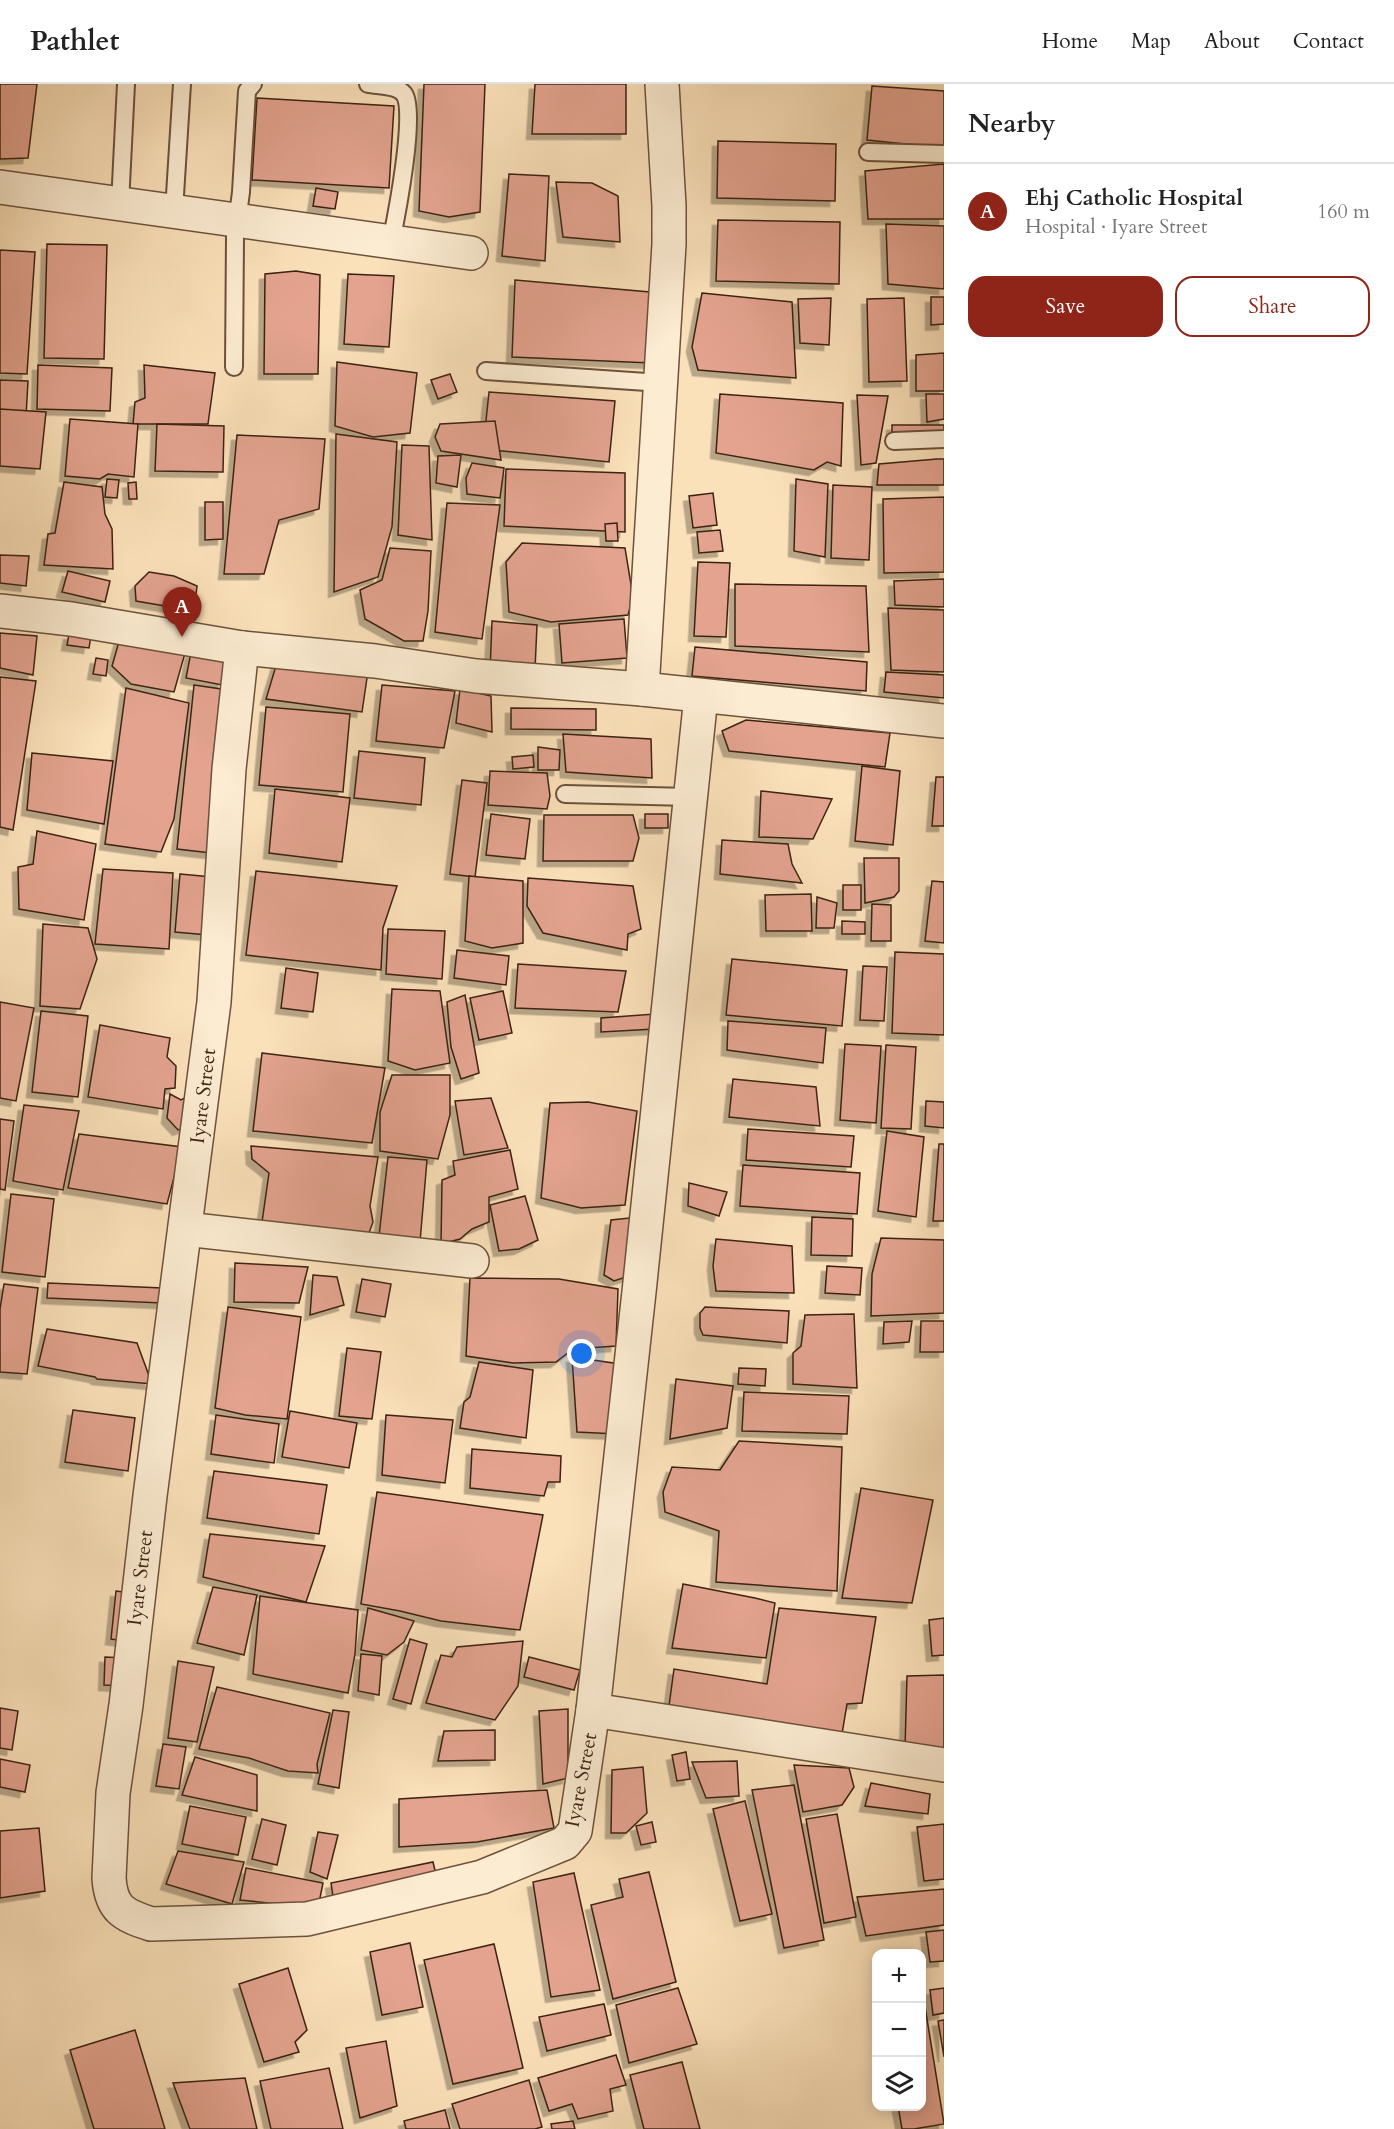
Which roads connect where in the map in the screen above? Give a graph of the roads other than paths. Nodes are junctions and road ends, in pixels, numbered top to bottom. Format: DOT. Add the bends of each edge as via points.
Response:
graph roads {
  1 [pos="126,84"];
  2 [pos="183,84"];
  3 [pos="253,84"];
  4 [pos="368,84"];
  5 [pos="662,84"];
  6 [pos="868,152"];
  7 [pos="944,154"];
  8 [pos="0,187"];
  9 [pos="120,204"];
  10 [pos="174,211"];
  11 [pos="238,220"];
  12 [pos="391,242"];
  13 [pos="471,254"];
  14 [pos="234,367"];
  15 [pos="486,370"];
  16 [pos="661,382"];
  17 [pos="944,439"];
  18 [pos="894,441"];
  19 [pos="0,611"];
  20 [pos="242,648"];
  21 [pos="642,689"];
  22 [pos="701,696"];
  23 [pos="944,722"];
  24 [pos="565,794"];
  25 [pos="690,797"];
  26 [pos="185,1229"];
  27 [pos="472,1261"];
  28 [pos="593,1710"];
  29 [pos="944,1765"];
  1 -- 9 [label="lane"];
  2 -- 10 [label="lane"];
  3 -- 11 [label="lane" via="247,91"];
  4 -- 12 [label="lane" via="396,89 408,104"];
  5 -- 16 [label="street" via="669,215"];
  6 -- 7 [label="lane"];
  8 -- 9 [label="street"];
  9 -- 10 [label="street"];
  10 -- 11 [label="street"];
  11 -- 12 [label="street"];
  11 -- 14 [label="lane"];
  12 -- 13 [label="street"];
  15 -- 16 [label="lane"];
  16 -- 21 [label="street"];
  17 -- 18 [label="lane"];
  19 -- 20 [label="street"];
  20 -- 21 [label="street"];
  20 -- 26 [label="street, Iyare Street" via="229,769 214,1002"];
  21 -- 22 [label="street"];
  22 -- 23 [label="street"];
  22 -- 25 [label="street, Iyare Street"];
  24 -- 25 [label="lane"];
  25 -- 28 [label="street, Iyare Street"];
  26 -- 27 [label="street"];
  26 -- 28 [label="street, Iyare Street" via="113,1793 109,1878 115,1905 128,1917 151,1924 307,1919 482,1877 565,1843 575,1831"];
  28 -- 29 [label="street"];
}
